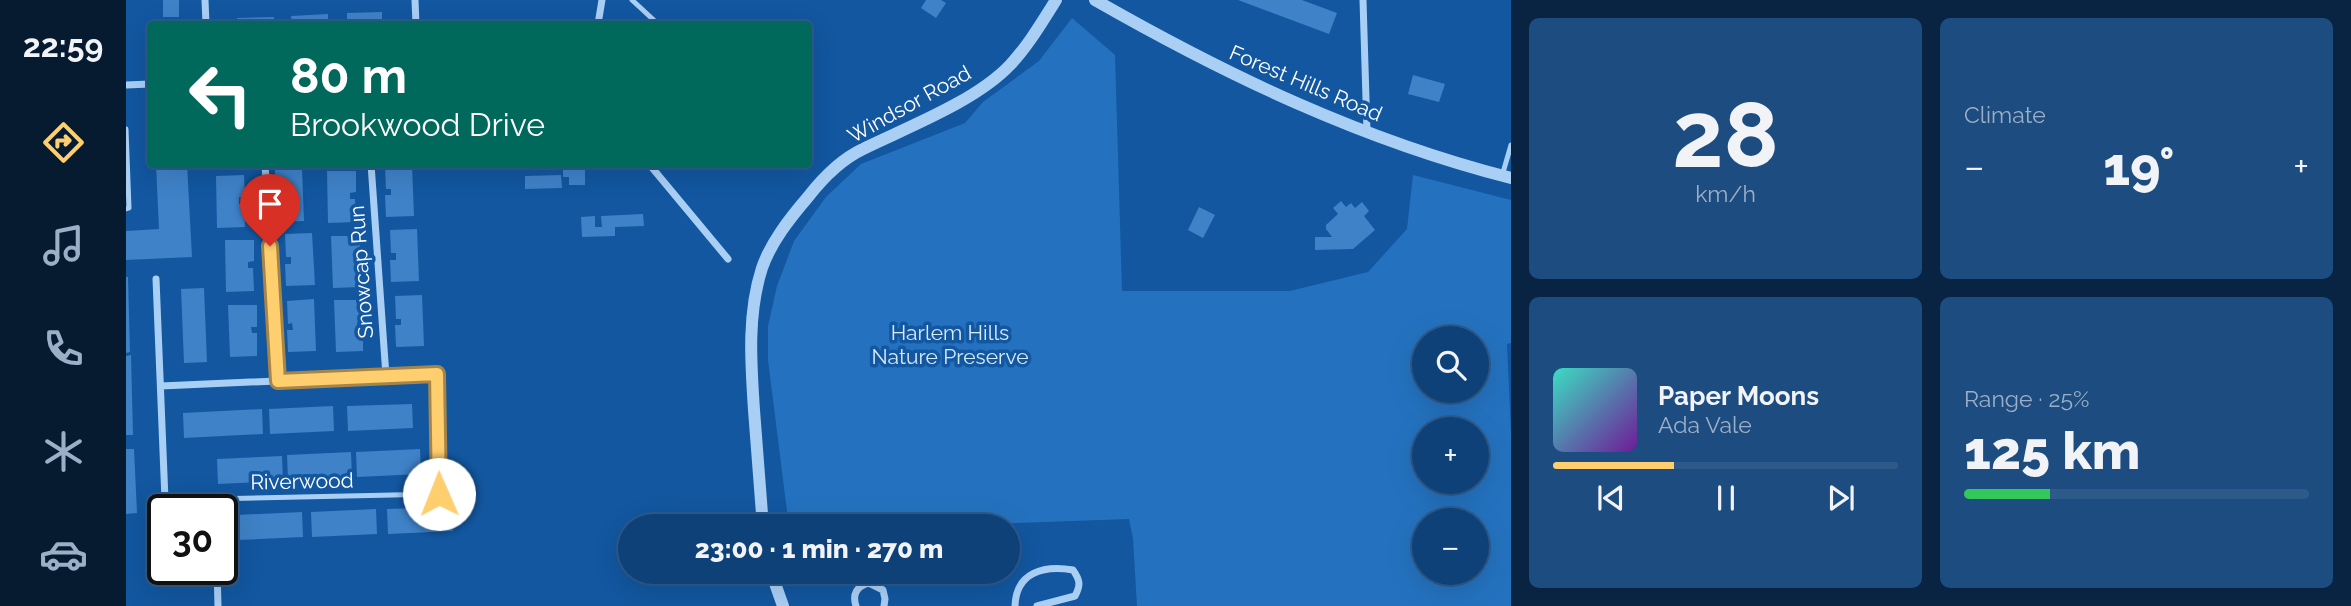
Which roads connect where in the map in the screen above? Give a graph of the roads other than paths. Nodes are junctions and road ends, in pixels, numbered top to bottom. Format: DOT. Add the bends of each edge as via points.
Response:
graph roads {
  1 [pos="205,0"];
  2 [pos="212,0"];
  3 [pos="415,0"];
  4 [pos="602,0"];
  5 [pos="632,0"];
  6 [pos="1056,0"];
  7 [pos="1095,0"];
  8 [pos="1363,0"];
  9 [pos="206,21"];
  10 [pos="416,21"];
  11 [pos="598,21"];
  12 [pos="655,21"];
  13 [pos="147,84"];
  14 [pos="126,85"];
  15 [pos="126,129"];
  16 [pos="1367,133"];
  17 [pos="1511,145"];
  18 [pos="265,168"];
  19 [pos="371,168"];
  20 [pos="652,168"];
  21 [pos="1507,177"];
  22 [pos="126,208"];
  23 [pos="728,259"];
  24 [pos="156,279"];
  25 [pos="386,376"];
  26 [pos="278,381"];
  27 [pos="162,386"];
  28 [pos="165,494"];
  29 [pos="439,494"];
  30 [pos="238,498"];
  31 [pos="761,514"];
  32 [pos="775,584"];
  33 [pos="217,585"];
  34 [pos="218,606"];
  35 [pos="783,606"];
  36 [pos="856,606"];
  37 [pos="884,606"];
  38 [pos="1015,606"];
  39 [pos="1037,606"];
  1 -- 2 [label="lane"];
  1 -- 9 [label="street"];
  3 -- 10 [label="street"];
  4 -- 11 [label="street"];
  5 -- 12 [label="lane"];
  6 -- 31 [label="street, Windsor Road" via="1009,67 919,124 860,150 821,181 775,241 762,267 750,353"];
  7 -- 16 [label="street, Forest Hills Road" via="1267,91"];
  8 -- 16 [label="street"];
  13 -- 14 [label="street"];
  15 -- 22 [label="lane"];
  16 -- 21 [label="street, Forest Hills Road"];
  17 -- 21 [label="lane"];
  18 -- 26 [label="street"];
  19 -- 25 [label="street, Snowcap Run"];
  20 -- 23 [label="street"];
  24 -- 27 [label="street"];
  25 -- 26 [label="street"];
  25 -- 29 [label="street" via="437,374"];
  26 -- 27 [label="street"];
  27 -- 28 [label="street"];
  29 -- 30 [label="lane, Riverwood"];
  32 -- 35 [label="street"];
  33 -- 34 [label="street"];
  36 -- 37 [label="street" via="858,588 869,583 883,590"];
  38 -- 39 [label="street" via="1025,578 1037,571 1073,570 1080,587 1076,596"];
}
